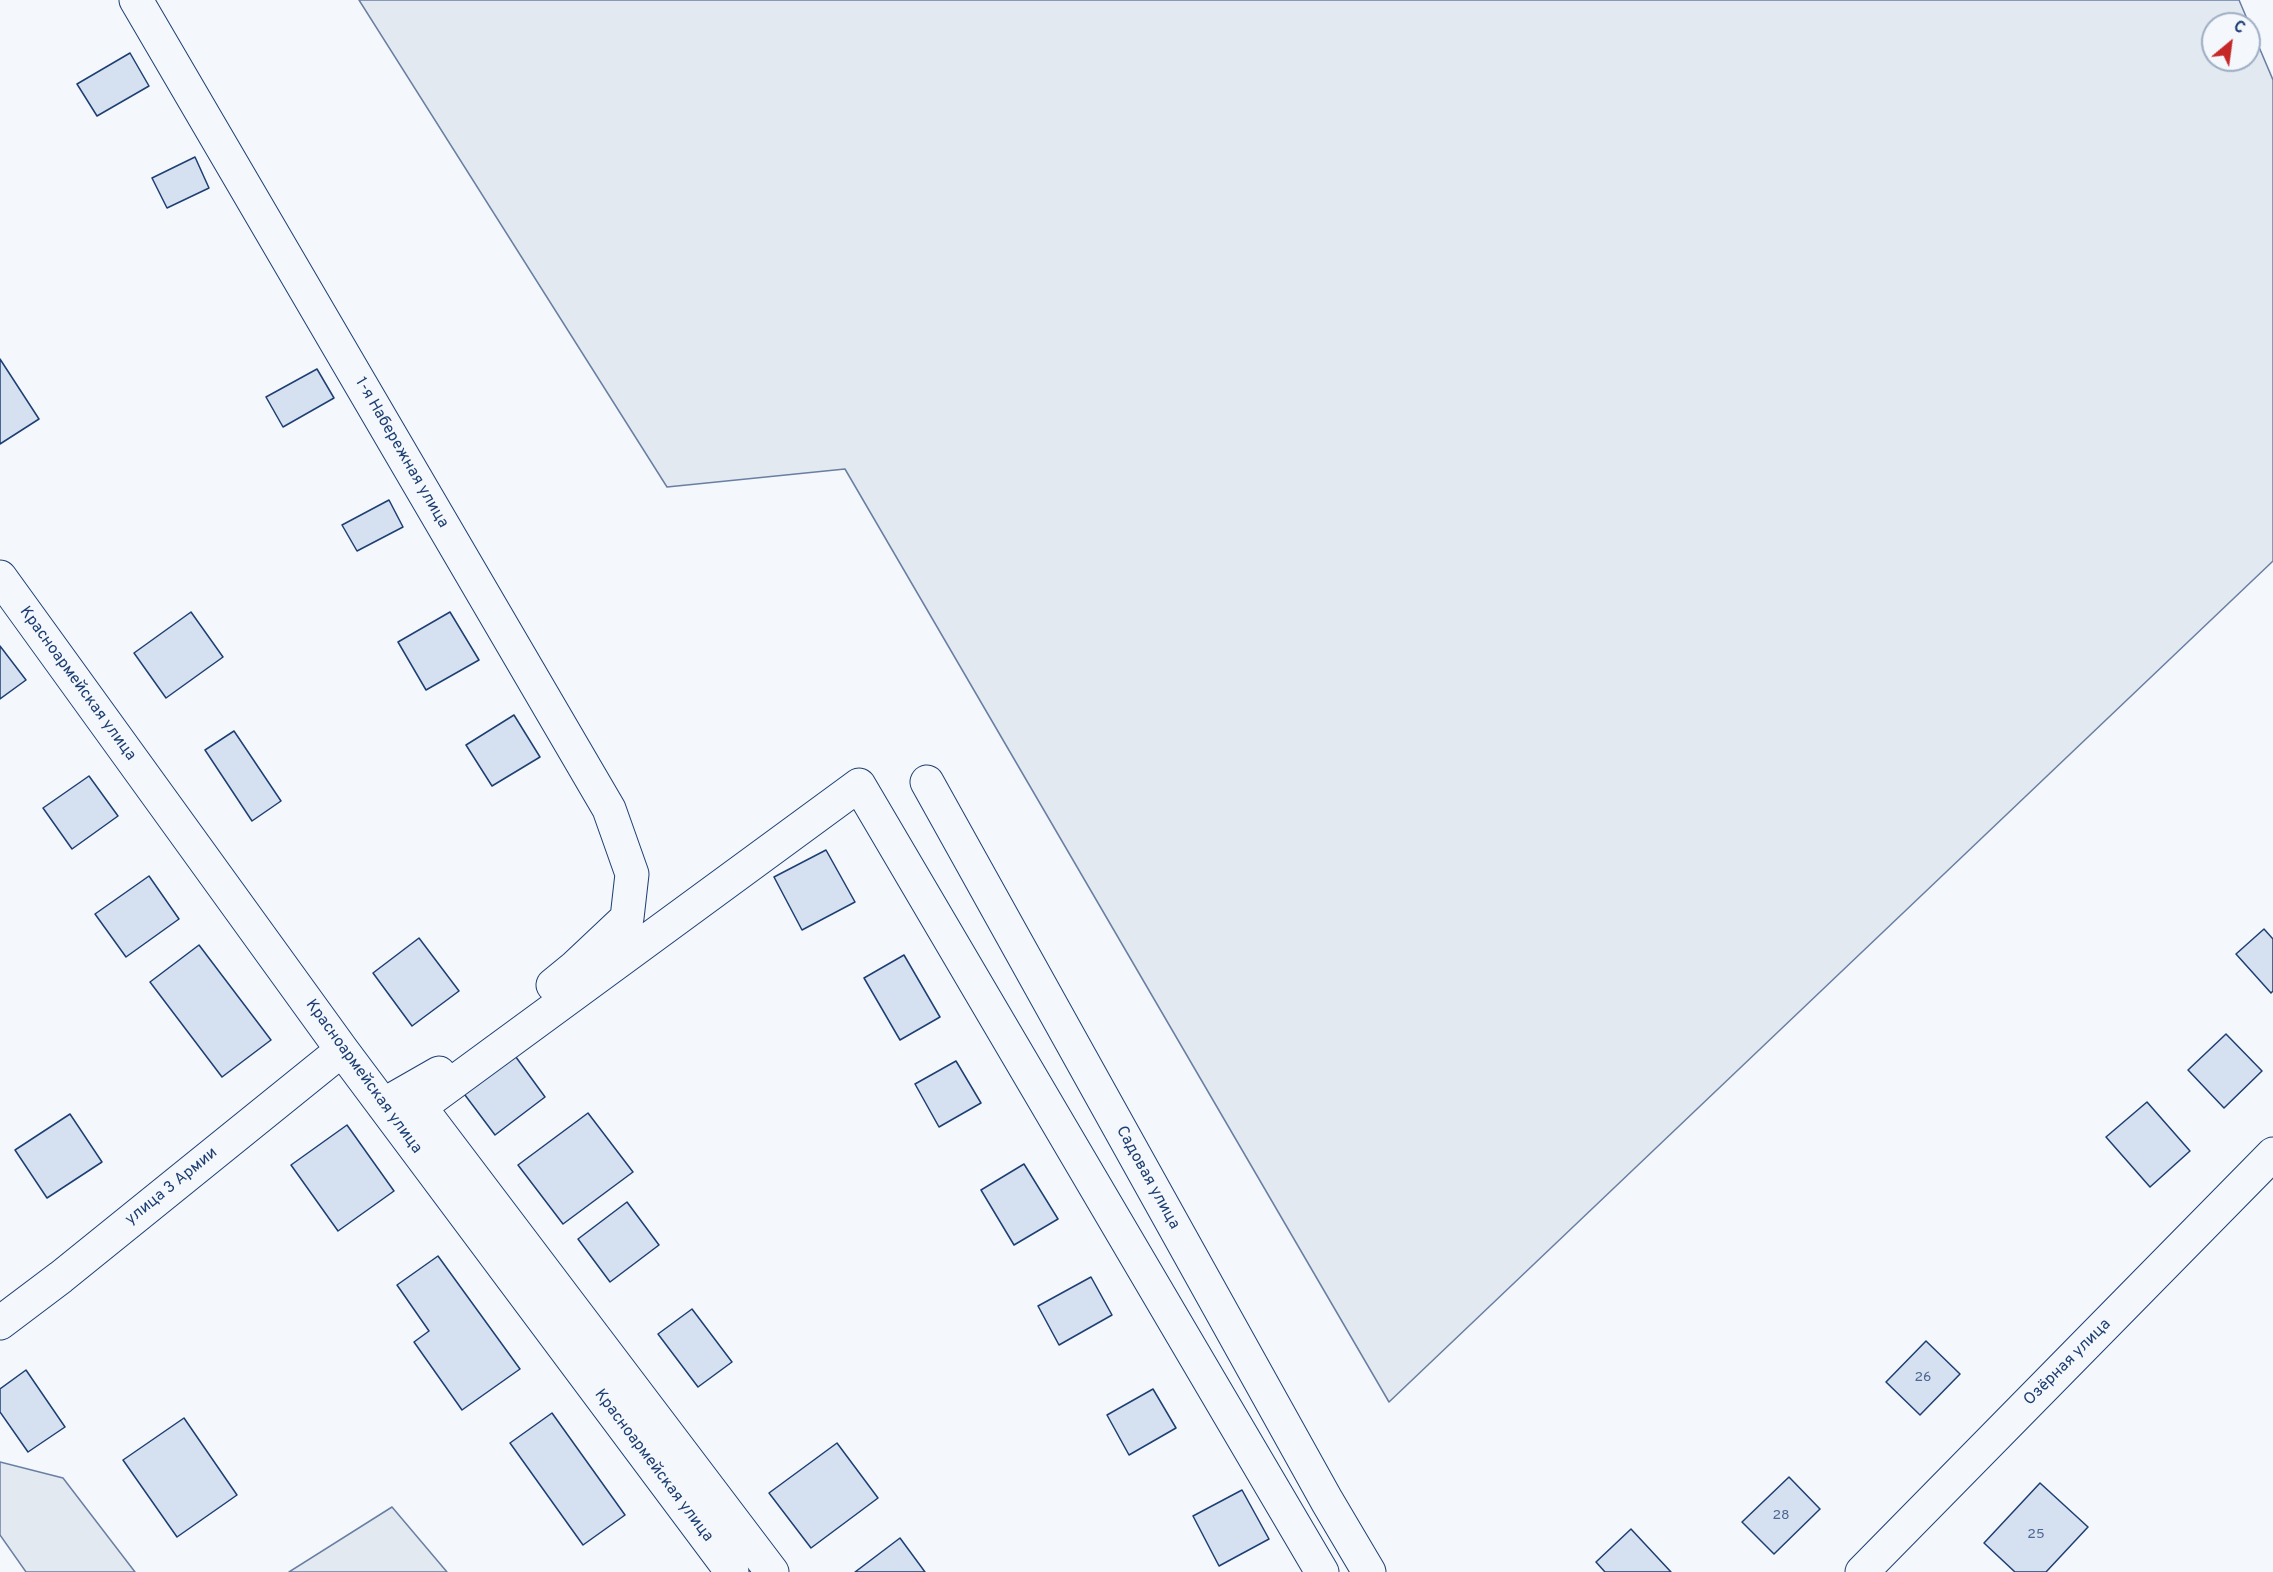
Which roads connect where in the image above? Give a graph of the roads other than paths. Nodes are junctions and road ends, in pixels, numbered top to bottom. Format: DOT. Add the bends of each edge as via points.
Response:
graph roads {
  1 [pos="136,0"];
  2 [pos="0,577"];
  3 [pos="927,782"];
  4 [pos="342,1050"];
  5 [pos="383,1105"];
  6 [pos="2273,1154"];
  7 [pos="0,1323"];
  8 [pos="732,1572"];
  9 [pos="772,1572"];
  10 [pos="1322,1572"];
  11 [pos="1369,1572"];
  12 [pos="1862,1572"];
  1 -- 5 [label="street, 1-я Набережная улица" via="609,809 632,874 627,918 575,967 451,1067"];
  2 -- 4 [label="street, Красноармейская улица"];
  3 -- 11 [label="street, Садовая улица"];
  4 -- 5 [label="street, Красноармейская улица"];
  4 -- 7 [label="street, улица 3 Армии"];
  5 -- 8 [label="street, Красноармейская улица"];
  6 -- 12 [label="street, Озёрная улица"];
  9 -- 10 [label="street" via="420,1107 859,785"];
}
